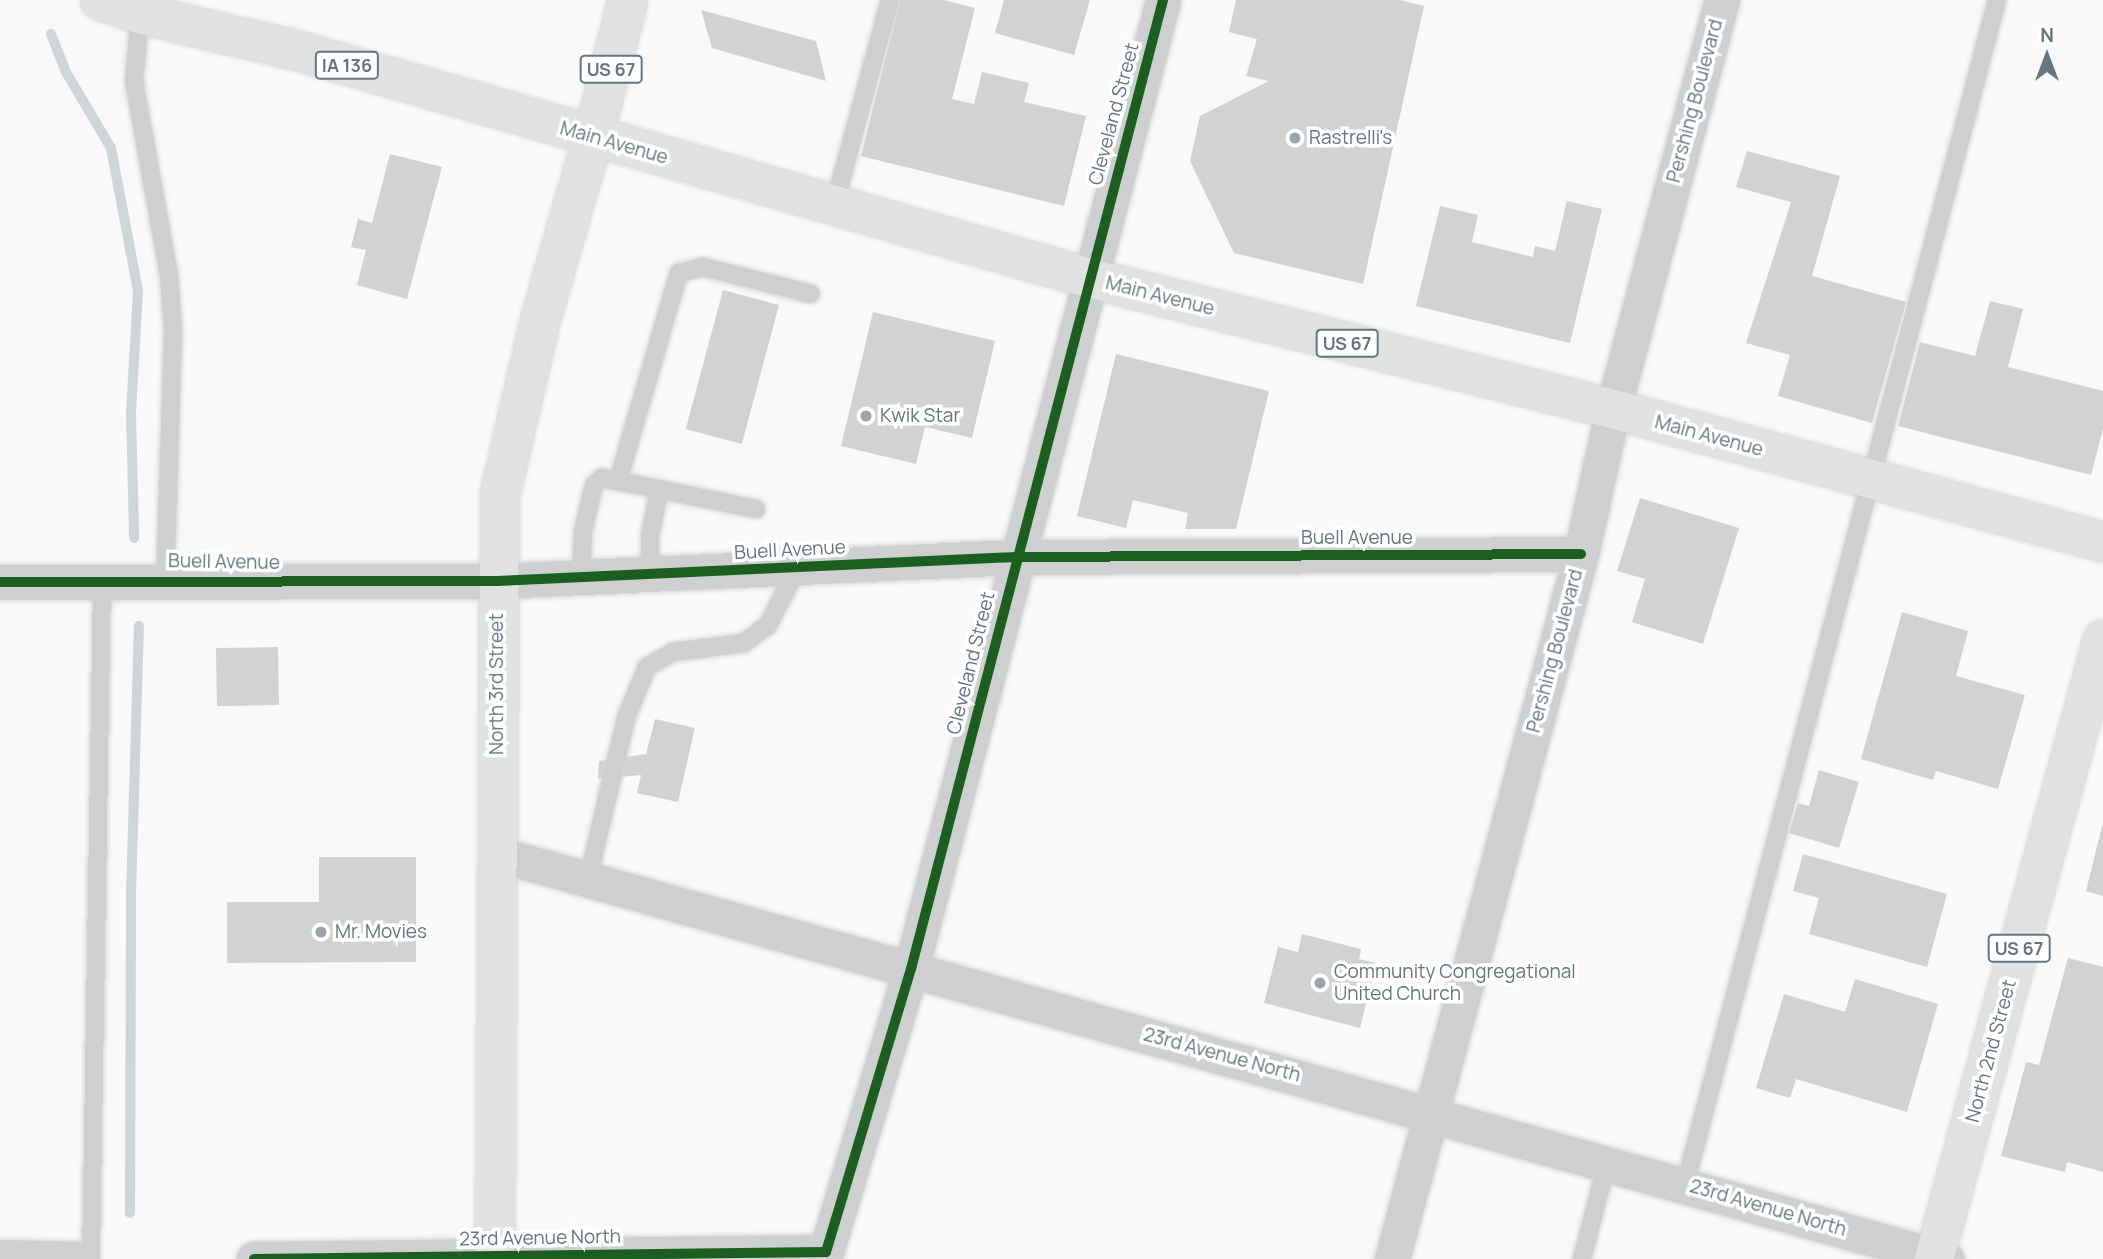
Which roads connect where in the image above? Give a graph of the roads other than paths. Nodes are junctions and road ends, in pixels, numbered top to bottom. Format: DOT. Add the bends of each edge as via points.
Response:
graph roads {
  1 [pos="100,0"];
  2 [pos="628,0"];
  3 [pos="890,0"];
  4 [pos="1163,0"];
  5 [pos="1722,0"];
  6 [pos="1997,0"];
  7 [pos="140,14"];
  8 [pos="593,138"];
  9 [pos="834,206"];
  10 [pos="1089,278"];
  11 [pos="811,294"];
  12 [pos="1613,409"];
  13 [pos="618,481"];
  14 [pos="1874,481"];
  15 [pos="659,491"];
  16 [pos="756,509"];
  17 [pos="2103,542"];
  18 [pos="1581,554"];
  19 [pos="1016,557"];
  20 [pos="798,567"];
  21 [pos="650,573"];
  22 [pos="581,577"];
  23 [pos="165,579"];
  24 [pos="102,580"];
  25 [pos="496,581"];
  26 [pos="0,582"];
  27 [pos="2103,640"];
  28 [pos="496,854"];
  29 [pos="588,879"];
  30 [pos="911,970"];
  31 [pos="1431,1112"];
  32 [pos="1607,1162"];
  33 [pos="1685,1185"];
  34 [pos="826,1252"];
  35 [pos="0,1257"];
  36 [pos="495,1257"];
  37 [pos="1938,1258"];
  38 [pos="78,1259"];
  39 [pos="91,1259"];
  40 [pos="254,1259"];
  41 [pos="1392,1259"];
  42 [pos="1582,1259"];
  1 -- 7 [label="main road, Main Avenue / IA 136"];
  2 -- 8 [label="main road, North 3rd Street / US 67"];
  3 -- 9 [label="lane"];
  4 -- 10 [label="street, Cleveland Street"];
  5 -- 12 [label="street, Pershing Boulevard"];
  6 -- 14 [label="lane"];
  7 -- 8 [label="main road, Main Avenue / IA 136" via="291,49"];
  7 -- 23 [label="lane" via="134,80 169,276 173,331"];
  8 -- 9 [label="main road, Main Avenue / US 67"];
  8 -- 25 [label="main road, North 3rd Street" via="541,318 500,495"];
  9 -- 10 [label="main road, Main Avenue / US 67"];
  10 -- 12 [label="main road, Main Avenue / US 67"];
  10 -- 19 [label="street, Cleveland Street"];
  11 -- 13 [label="lane" via="703,267 679,274"];
  12 -- 14 [label="main road, Main Avenue / US 67"];
  12 -- 18 [label="street, Pershing Boulevard"];
  13 -- 15 [label="lane"];
  13 -- 22 [label="lane" via="602,478 594,485 583,531"];
  14 -- 17 [label="main road, Main Avenue / US 67"];
  14 -- 33 [label="lane"];
  15 -- 16 [label="lane"];
  15 -- 21 [label="lane" via="650,537"];
  18 -- 19 [label="street, Buell Avenue"];
  18 -- 31 [label="street, Pershing Boulevard"];
  19 -- 20 [label="street, Buell Avenue"];
  19 -- 30 [label="street, Cleveland Street"];
  20 -- 21 [label="street, Buell Avenue"];
  20 -- 29 [label="lane" via="768,625 744,643 673,652 648,667 626,718"];
  21 -- 22 [label="street, Buell Avenue"];
  22 -- 25 [label="street, Buell Avenue"];
  23 -- 24 [label="street, Buell Avenue"];
  23 -- 25 [label="street, Buell Avenue"];
  24 -- 26 [label="street, Buell Avenue"];
  24 -- 39 [label="lane"];
  25 -- 28 [label="main road, North 3rd Street"];
  27 -- 37 [label="main road, North 2nd Street / US 67"];
  28 -- 29 [label="street, 23rd Avenue North"];
  28 -- 36 [label="main road, North 3rd Street"];
  29 -- 30 [label="street, 23rd Avenue North"];
  30 -- 31 [label="street, 23rd Avenue North"];
  30 -- 34 [label="street, Cleveland Street"];
  31 -- 32 [label="street, 23rd Avenue North"];
  31 -- 41 [label="street, Pershing Boulevard"];
  32 -- 33 [label="street, 23rd Avenue North"];
  32 -- 42 [label="lane"];
  33 -- 37 [label="street, 23rd Avenue North"];
  34 -- 36 [label="street, 23rd Avenue North"];
  35 -- 38 [label="street"];
  36 -- 40 [label="street, 23rd Avenue North"];
}
